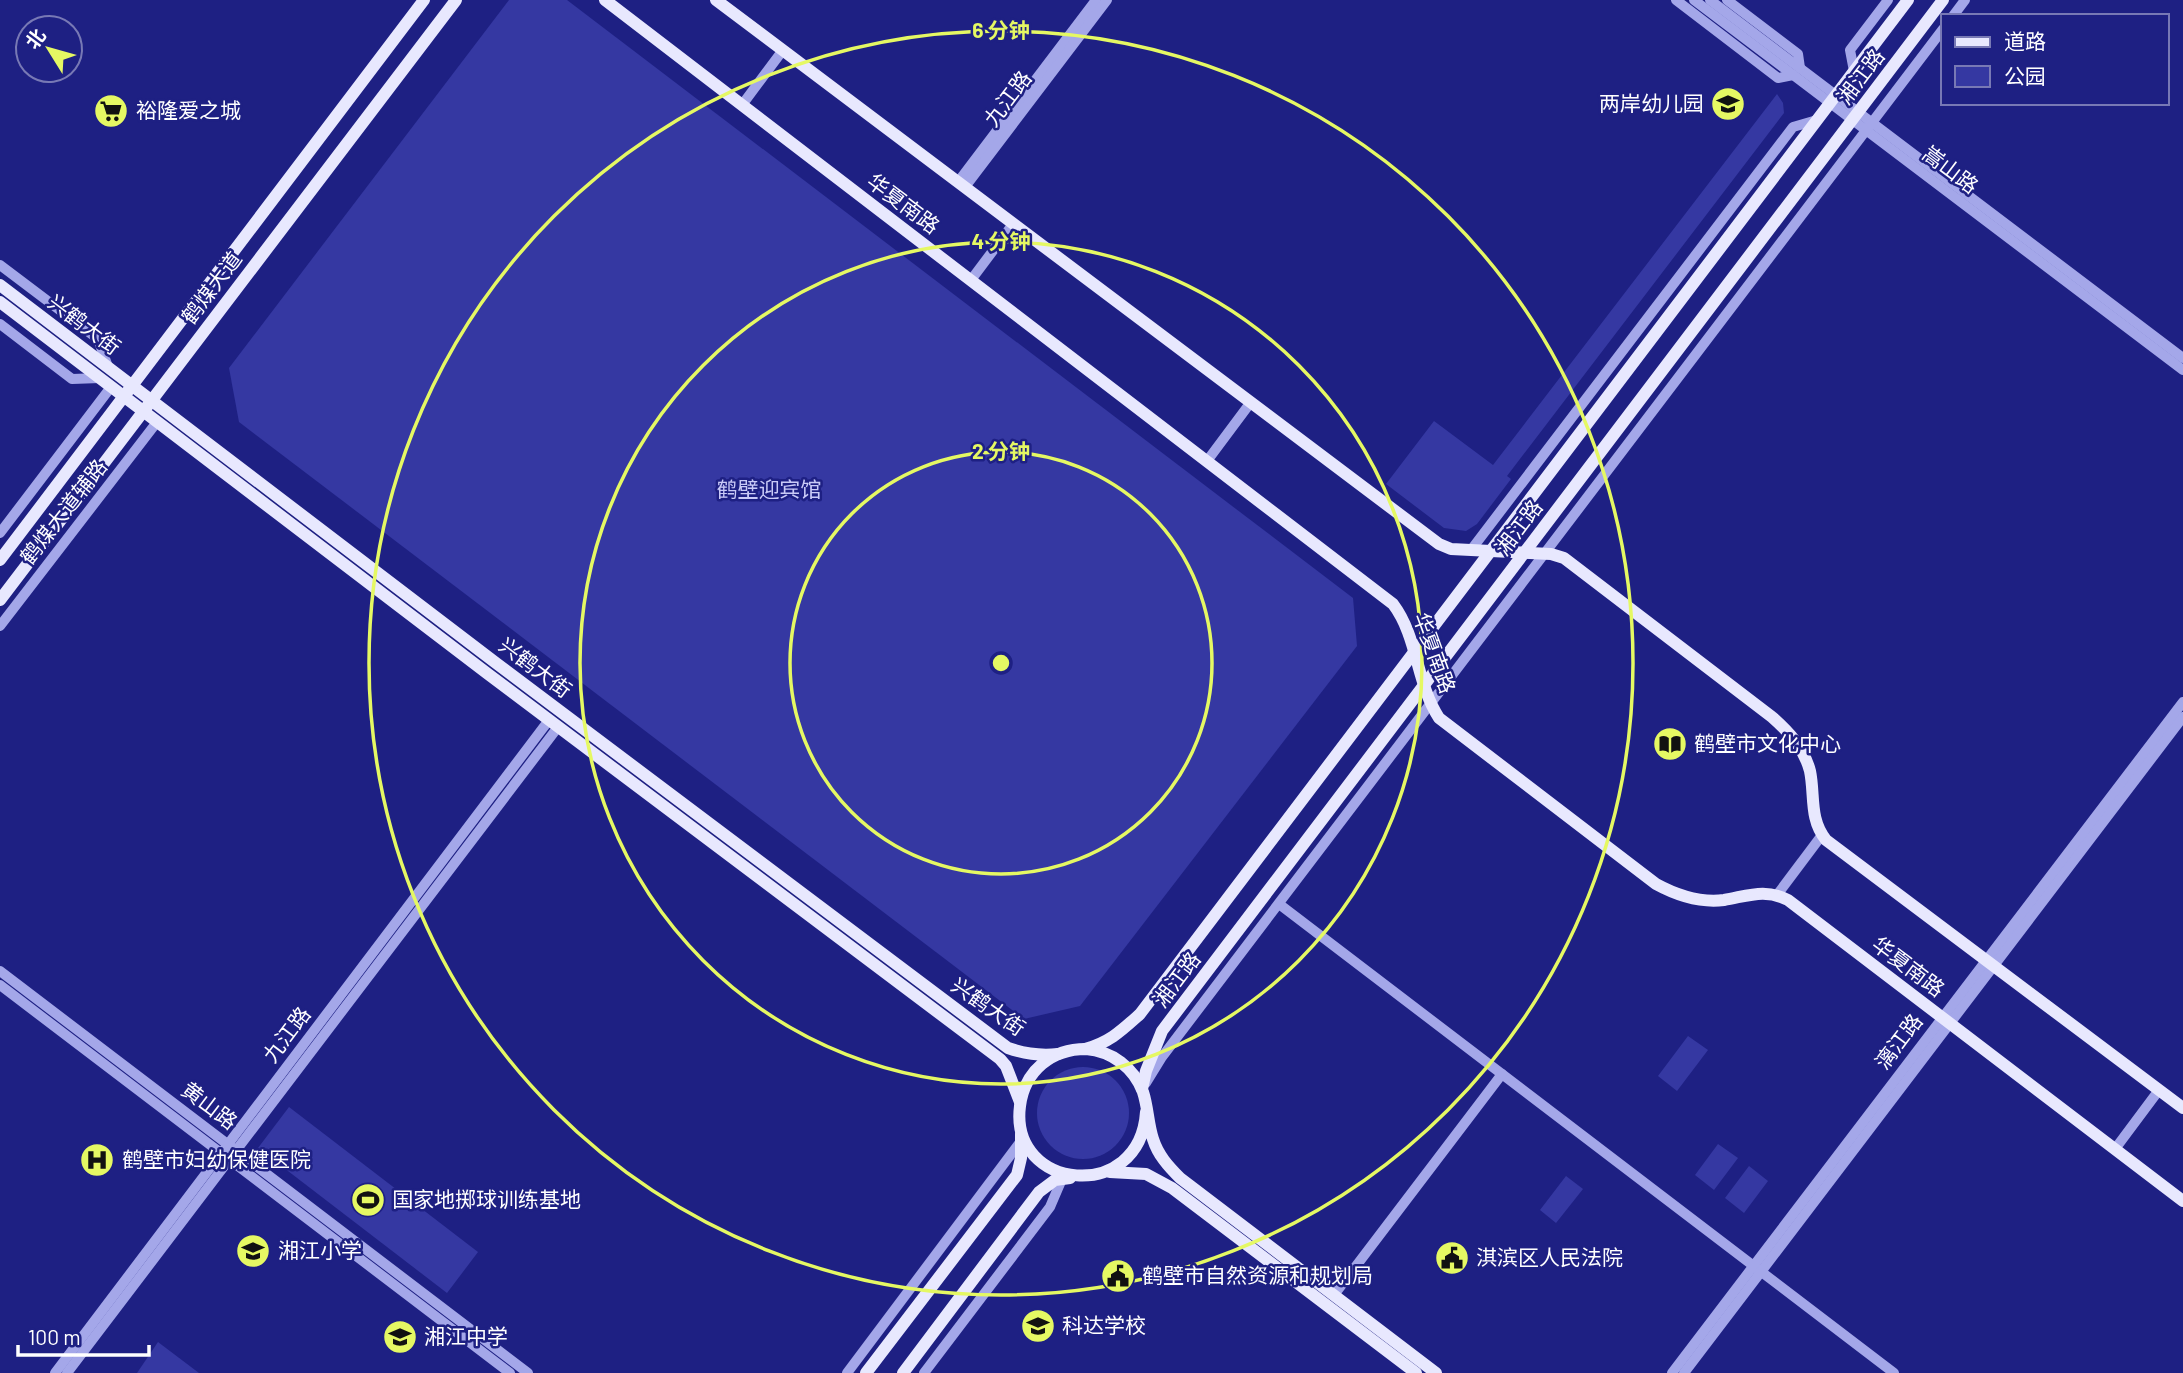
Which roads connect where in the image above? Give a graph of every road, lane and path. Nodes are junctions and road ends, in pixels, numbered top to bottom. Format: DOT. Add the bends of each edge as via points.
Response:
graph roads {
  1 [pos="424,0"];
  2 [pos="456,0"];
  3 [pos="605,0"];
  4 [pos="716,0"];
  5 [pos="1096,0"];
  6 [pos="1107,0"];
  7 [pos="1676,0"];
  8 [pos="1694,0"];
  9 [pos="1710,0"];
  10 [pos="1727,0"];
  11 [pos="1888,0"];
  12 [pos="1908,0"];
  13 [pos="1943,0"];
  14 [pos="1941,32"];
  15 [pos="783,50"];
  16 [pos="1854,71"];
  17 [pos="1797,72"];
  18 [pos="1833,99"];
  19 [pos="741,105"];
  20 [pos="1855,116"];
  21 [pos="1817,120"];
  22 [pos="1869,127"];
  23 [pos="962,185"];
  24 [pos="1013,223"];
  25 [pos="0,265"];
  26 [pos="971,280"];
  27 [pos="0,285"];
  28 [pos="0,302"];
  29 [pos="0,324"];
  30 [pos="2183,358"];
  31 [pos="2183,370"];
  32 [pos="104,373"];
  33 [pos="111,387"];
  34 [pos="128,391"];
  35 [pos="1251,402"];
  36 [pos="148,406"];
  37 [pos="158,422"];
  38 [pos="1207,461"];
  39 [pos="0,533"];
  40 [pos="1471,550"];
  41 [pos="1491,551"];
  42 [pos="1525,552"];
  43 [pos="1546,554"];
  44 [pos="0,560"];
  45 [pos="0,600"];
  46 [pos="0,626"];
  47 [pos="1415,651"];
  48 [pos="1425,684"];
  49 [pos="2183,702"];
  50 [pos="1432,704"];
  51 [pos="2183,717"];
  52 [pos="554,723"];
  53 [pos="1822,835"];
  54 [pos="1777,895"];
  55 [pos="1279,904"];
  56 [pos="1990,963"];
  57 [pos="0,971"];
  58 [pos="0,985"];
  59 [pos="1946,1020"];
  60 [pos="1085,1049"];
  61 [pos="1058,1054"];
  62 [pos="1502,1074"];
  63 [pos="1142,1089"];
  64 [pos="2160,1090"];
  65 [pos="1020,1102"];
  66 [pos="2183,1108"];
  67 [pos="1146,1112"];
  68 [pos="1021,1135"];
  69 [pos="2115,1149"];
  70 [pos="229,1152"];
  71 [pos="1106,1172"];
  72 [pos="1077,1176"];
  73 [pos="1062,1179"];
  74 [pos="2183,1201"];
  75 [pos="1757,1268"];
  76 [pos="1334,1295"];
  77 [pos="55,1373"];
  78 [pos="67,1373"];
  79 [pos="510,1373"];
  80 [pos="528,1373"];
  81 [pos="847,1373"];
  82 [pos="866,1373"];
  83 [pos="902,1373"];
  84 [pos="924,1373"];
  85 [pos="1416,1373"];
  86 [pos="1436,1373"];
  87 [pos="1672,1373"];
  88 [pos="1684,1373"];
  89 [pos="1894,1373"];
  1 -- 34 [label="main road, 鹤煤大道"];
  2 -- 36 [label="main road, 鹤煤大道"];
  3 -- 19 [label="main road, 华夏南路"];
  4 -- 15 [label="main road"];
  5 -- 23 [label="street, 九江路"];
  6 -- 23 [label="street, 九江路"];
  7 -- 17 [label="street" via="1778,78"];
  8 -- 17 [label="street, 嵩山路"];
  9 -- 17 [label="street, 嵩山路"];
  10 -- 17 [label="street" via="1798,54"];
  11 -- 16 [label="street" via="1850,50"];
  12 -- 16 [label="main road, 湘江路"];
  13 -- 20 [label="main road, 湘江路"];
  14 -- 22 [label="street"];
  15 -- 19 [label="street"];
  15 -- 23 [label="main road"];
  16 -- 18 [label="main road, 湘江路"];
  17 -- 18 [label="street, 嵩山路"];
  18 -- 20 [label="street, 嵩山路"];
  18 -- 21 [label="main road, 湘江路"];
  19 -- 26 [label="main road, 华夏南路"];
  20 -- 22 [label="street, 嵩山路"];
  20 -- 42 [label="main road, 湘江路"];
  21 -- 40 [label="street" via="1793,127"];
  21 -- 41 [label="main road, 湘江路"];
  22 -- 30 [label="street, 嵩山路"];
  22 -- 31 [label="street, 嵩山路"];
  22 -- 43 [label="street"];
  23 -- 24 [label="main road"];
  24 -- 26 [label="street"];
  24 -- 35 [label="main road"];
  25 -- 32 [label="street" via="98,340"];
  26 -- 38 [label="main road, 华夏南路"];
  27 -- 32 [label="main road, 兴鹤大街"];
  28 -- 32 [label="main road, 兴鹤大街"];
  29 -- 32 [label="street" via="72,379"];
  32 -- 33 [label="main road, 兴鹤大街"];
  32 -- 34 [label="main road, 兴鹤大街"];
  33 -- 34 [label="main road, 兴鹤大街"];
  33 -- 39 [label="street"];
  34 -- 36 [label="main road, 兴鹤大街"];
  34 -- 44 [label="main road, 鹤煤大道"];
  35 -- 38 [label="street"];
  35 -- 40 [label="main road" via="1439,544"];
  36 -- 37 [label="main road, 兴鹤大街"];
  36 -- 45 [label="main road, 鹤煤大道"];
  36 -- 61 [label="main road, 兴鹤大街" via="1008,1048 1040,1056"];
  37 -- 46 [label="street, 鹤煤大道辅路"];
  37 -- 52 [label="main road, 兴鹤大街"];
  38 -- 47 [label="main road, 华夏南路" via="1393,604"];
  40 -- 41 [label="main road"];
  41 -- 42 [label="main road"];
  41 -- 47 [label="main road, 湘江路"];
  42 -- 43 [label="main road"];
  42 -- 48 [label="main road, 湘江路"];
  43 -- 50 [label="street"];
  43 -- 53 [label="main road" via="1564,558 1787,731 1809,769 1814,815"];
  47 -- 48 [label="main road, 华夏南路"];
  47 -- 60 [label="main road, 湘江路" via="1140,1014 1104,1043"];
  48 -- 50 [label="main road, 华夏南路"];
  48 -- 63 [label="main road, 湘江路" via="1163,1031"];
  49 -- 56 [label="street, 漓江路"];
  50 -- 54 [label="main road, 华夏南路" via="1439,718 1656,884 1702,900 1765,892"];
  50 -- 55 [label="street"];
  51 -- 56 [label="street, 漓江路"];
  52 -- 65 [label="main road, 兴鹤大街" via="1000,1059"];
  52 -- 70 [label="street, 九江路"];
  53 -- 54 [label="street"];
  53 -- 56 [label="main road"];
  54 -- 59 [label="main road, 华夏南路"];
  55 -- 62 [label="street"];
  55 -- 63 [label="street"];
  56 -- 59 [label="street, 漓江路"];
  56 -- 64 [label="main road"];
  57 -- 70 [label="street, 黄山路"];
  58 -- 70 [label="street, 黄山路"];
  59 -- 69 [label="main road, 华夏南路"];
  59 -- 75 [label="street, 漓江路"];
  60 -- 61 [label="main road"];
  60 -- 63 [label="main road" via="1121,1062"];
  61 -- 65 [label="main road" via="1030,1077"];
  62 -- 75 [label="street"];
  62 -- 76 [label="street"];
  63 -- 67 [label="main road"];
  64 -- 66 [label="main road"];
  64 -- 69 [label="street"];
  65 -- 68 [label="main road"];
  67 -- 71 [label="main road" via="1136,1148"];
  67 -- 76 [label="main road" via="1159,1154 1168,1167"];
  68 -- 72 [label="main road" via="1042,1162"];
  68 -- 81 [label="street"];
  68 -- 82 [label="main road" via="1017,1175"];
  69 -- 74 [label="main road, 华夏南路"];
  70 -- 77 [label="street, 九江路"];
  70 -- 78 [label="street, 九江路"];
  70 -- 79 [label="street, 黄山路"];
  70 -- 80 [label="street, 黄山路"];
  71 -- 72 [label="main road"];
  71 -- 85 [label="main road" via="1146,1174 1172,1188"];
  72 -- 73 [label="main road"];
  73 -- 83 [label="main road" via="1040,1192"];
  73 -- 84 [label="street" via="1050,1207"];
  75 -- 87 [label="street, 漓江路"];
  75 -- 88 [label="street, 漓江路"];
  75 -- 89 [label="street"];
  76 -- 86 [label="main road"];
}
